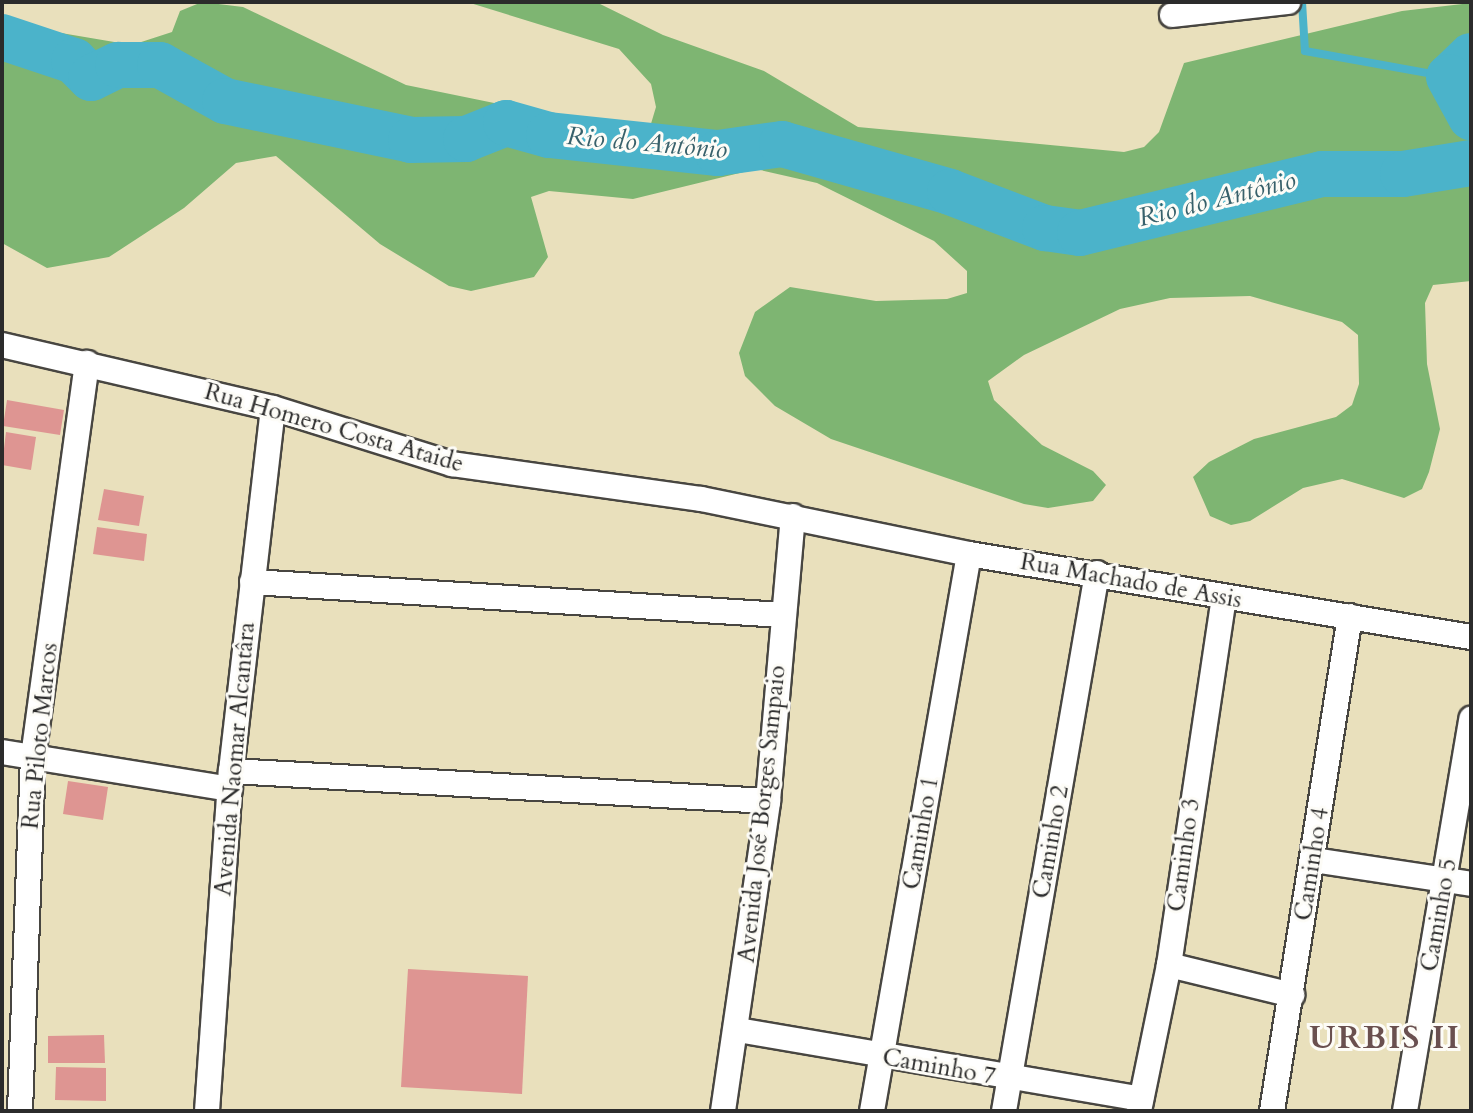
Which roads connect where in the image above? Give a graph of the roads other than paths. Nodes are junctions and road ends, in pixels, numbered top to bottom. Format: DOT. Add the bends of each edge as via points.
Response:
graph roads {
  1 [pos="1288,2"];
  2 [pos="1172,15"];
  3 [pos="2,345"];
  4 [pos="87,363"];
  5 [pos="273,408"];
  6 [pos="793,516"];
  7 [pos="969,554"];
  8 [pos="1097,573"];
  9 [pos="252,582"];
  10 [pos="1224,598"];
  11 [pos="783,615"];
  12 [pos="1350,616"];
  13 [pos="1471,637"];
  14 [pos="1471,719"];
  15 [pos="2,752"];
  16 [pos="33,757"];
  17 [pos="231,780"];
  18 [pos="768,802"];
  19 [pos="1313,860"];
  20 [pos="1445,879"];
  21 [pos="1471,884"];
  22 [pos="1169,965"];
  23 [pos="1292,995"];
  24 [pos="738,1030"];
  25 [pos="882,1056"];
  26 [pos="1009,1080"];
  27 [pos="1140,1105"];
  28 [pos="20,1111"];
  29 [pos="207,1111"];
  30 [pos="723,1111"];
  31 [pos="872,1111"];
  32 [pos="1004,1111"];
  33 [pos="1272,1111"];
  34 [pos="1405,1111"];
  1 -- 2 [label="street"];
  3 -- 4 [label="street, Rua Homero Costa Ataide"];
  4 -- 5 [label="street, Rua Homero Costa Ataide"];
  4 -- 16 [label="street, Rua Piloto Marcos"];
  5 -- 6 [label="street, Rua Homero Costa Ataide" via="452,464"];
  5 -- 9 [label="street, Avenida Naomar Alcantâra"];
  6 -- 7 [label="street, Rua Machado de Assis"];
  6 -- 11 [label="street, Avenida José Borges Sampaio"];
  7 -- 8 [label="street, Rua Machado de Assis"];
  7 -- 25 [label="street, Caminho 1"];
  8 -- 10 [label="street, Rua Machado de Assis"];
  8 -- 26 [label="street, Caminho 2"];
  9 -- 11 [label="street"];
  9 -- 17 [label="street, Avenida Naomar Alcantâra"];
  10 -- 12 [label="street, Rua Machado de Assis"];
  10 -- 22 [label="street, Caminho 3"];
  11 -- 18 [label="street, Avenida José Borges Sampaio"];
  12 -- 13 [label="street, Rua Machado de Assis"];
  12 -- 19 [label="street, Caminho 4"];
  14 -- 20 [label="street, Caminho 5"];
  15 -- 16 [label="street"];
  16 -- 17 [label="street"];
  16 -- 28 [label="street, Rua Piloto Marcos"];
  17 -- 18 [label="street"];
  17 -- 29 [label="street, Avenida Naomar Alcantâra"];
  18 -- 24 [label="street, Avenida José Borges Sampaio"];
  19 -- 20 [label="street"];
  19 -- 23 [label="street, Caminho 4"];
  20 -- 21 [label="street"];
  20 -- 34 [label="street, Caminho 5"];
  22 -- 23 [label="street"];
  22 -- 27 [label="street, Caminho 3"];
  23 -- 33 [label="street, Caminho 4"];
  24 -- 25 [label="street, Caminho 7"];
  24 -- 30 [label="street, Avenida José Borges Sampaio"];
  25 -- 26 [label="street, Caminho 7"];
  25 -- 31 [label="street, Caminho 1"];
  26 -- 27 [label="street, Caminho 7"];
  26 -- 32 [label="street, Caminho 2"];
}
